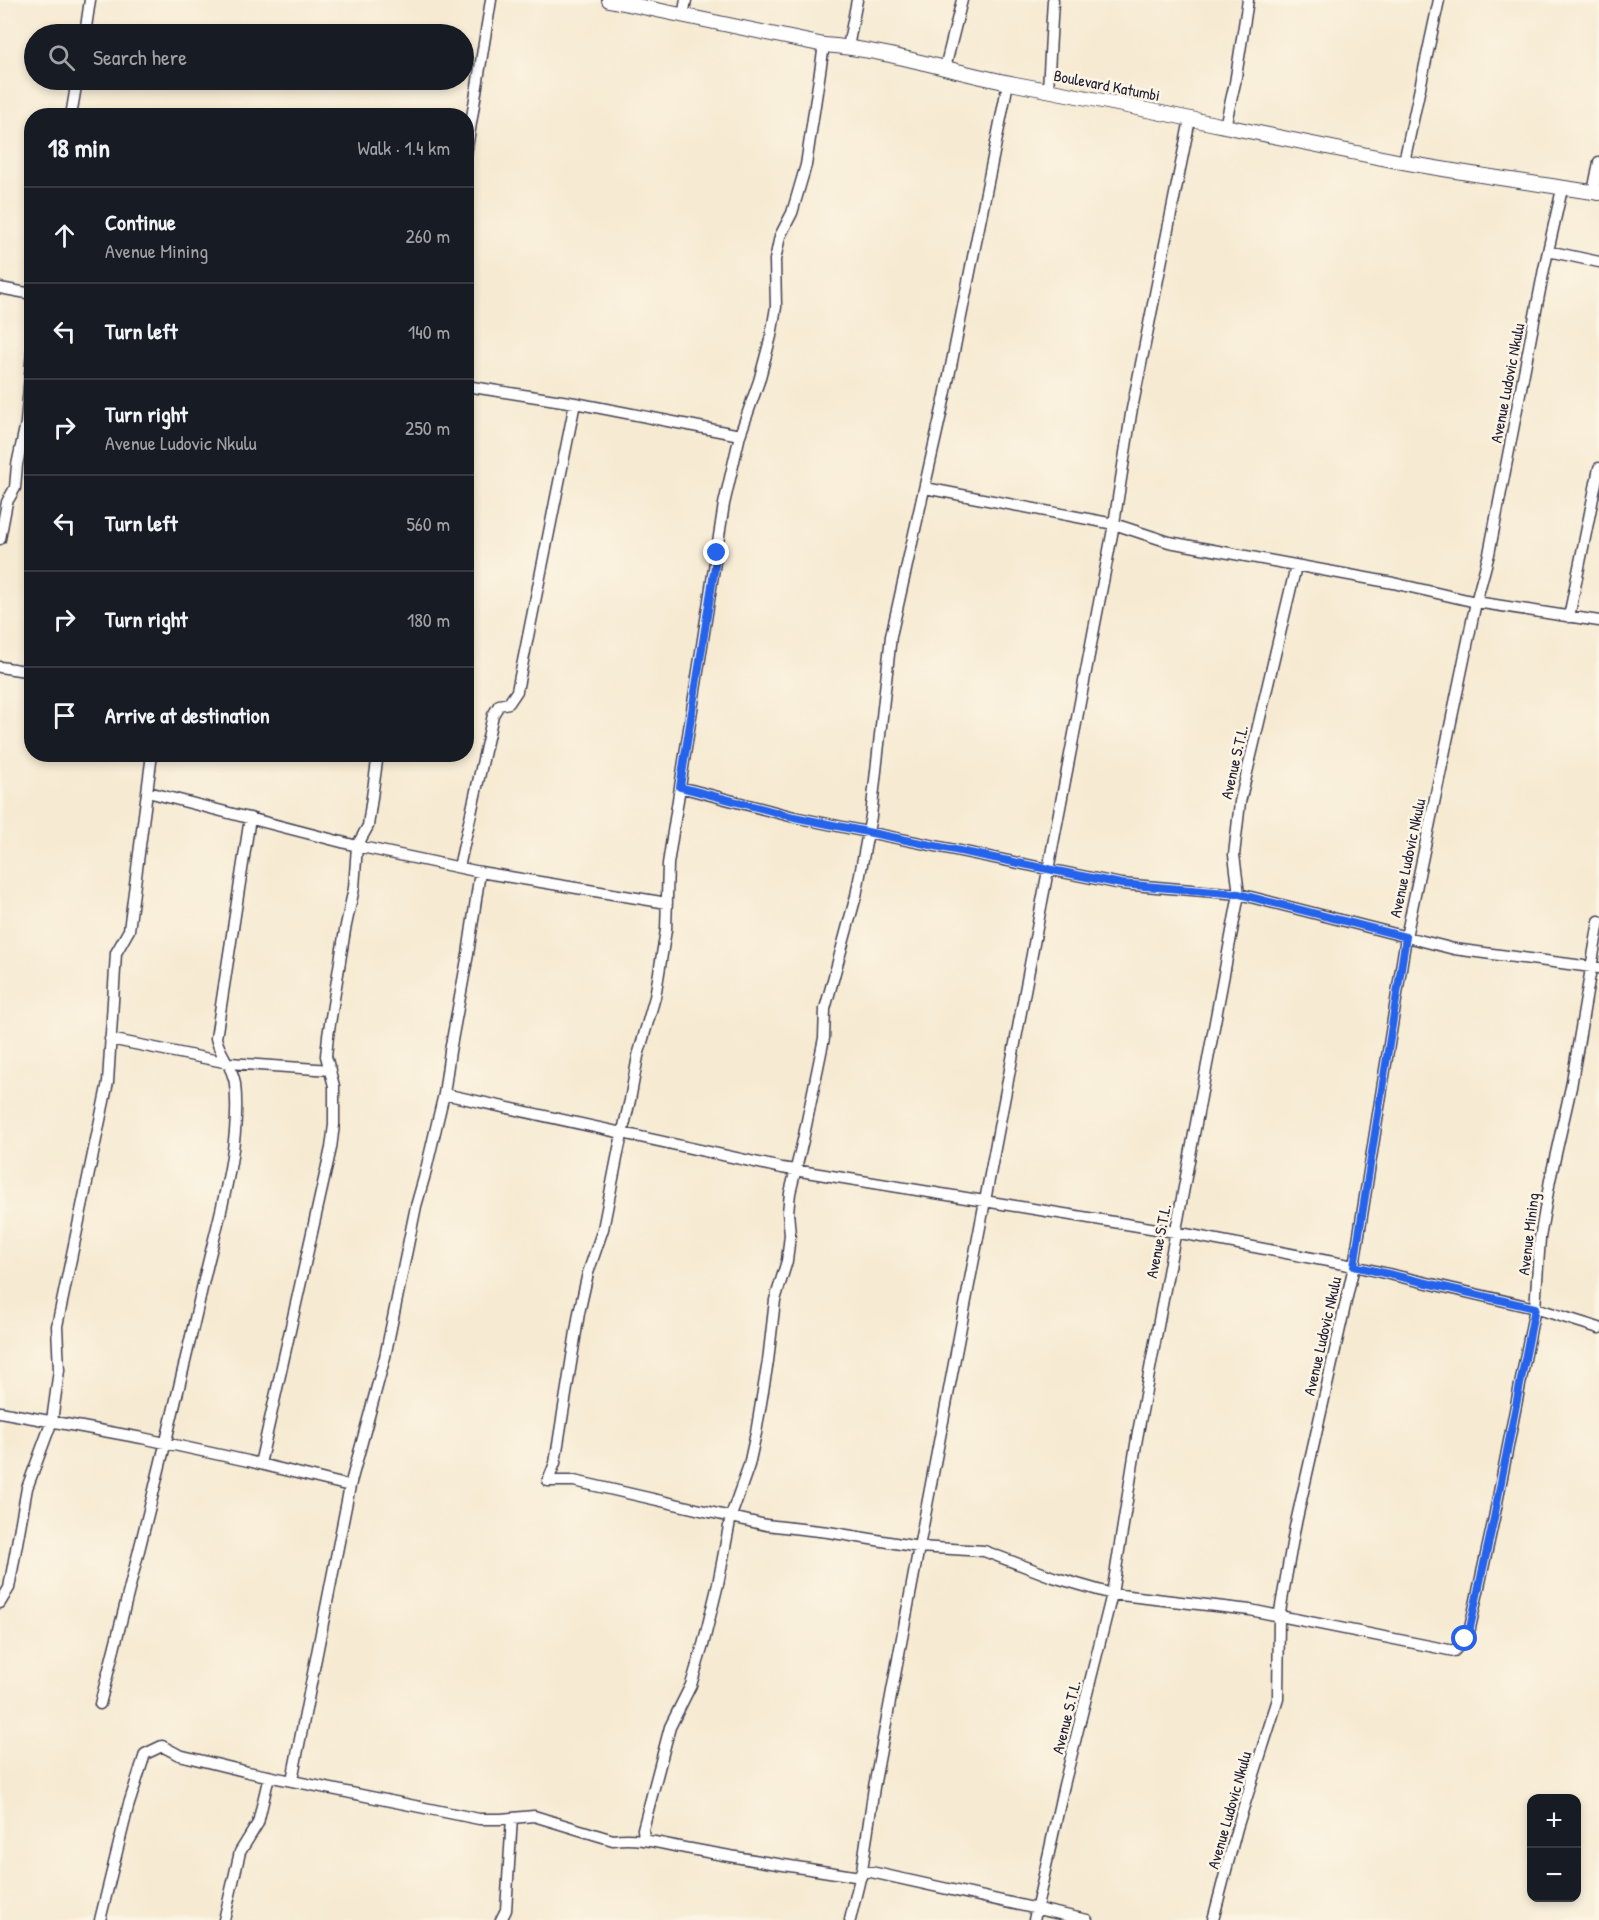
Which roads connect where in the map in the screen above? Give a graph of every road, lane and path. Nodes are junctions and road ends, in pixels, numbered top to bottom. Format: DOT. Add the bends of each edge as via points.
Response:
graph roads {
  1 [pos="90,0"];
  2 [pos="492,0"];
  3 [pos="609,0"];
  4 [pos="686,0"];
  5 [pos="857,0"];
  6 [pos="962,0"];
  7 [pos="1053,0"];
  8 [pos="1248,0"];
  9 [pos="1440,0"];
  10 [pos="683,16"];
  11 [pos="86,24"];
  12 [pos="824,45"];
  13 [pos="848,47"];
  14 [pos="945,68"];
  15 [pos="1008,82"];
  16 [pos="75,90"];
  17 [pos="1048,90"];
  18 [pos="72,108"];
  19 [pos="474,108"];
  20 [pos="1190,119"];
  21 [pos="1225,126"];
  22 [pos="1404,162"];
  23 [pos="1599,162"];
  24 [pos="1562,189"];
  25 [pos="1596,193"];
  26 [pos="1548,251"];
  27 [pos="1599,262"];
  28 [pos="0,288"];
  29 [pos="24,292"];
  30 [pos="474,388"];
  31 [pos="575,403"];
  32 [pos="24,432"];
  33 [pos="740,435"];
  34 [pos="1599,468"];
  35 [pos="925,488"];
  36 [pos="1114,524"];
  37 [pos="0,539"];
  38 [pos="1296,566"];
  39 [pos="1476,602"];
  40 [pos="1569,617"];
  41 [pos="1599,621"];
  42 [pos="0,667"];
  43 [pos="24,671"];
  44 [pos="151,762"];
  45 [pos="377,762"];
  46 [pos="680,787"];
  47 [pos="148,792"];
  48 [pos="250,818"];
  49 [pos="867,832"];
  50 [pos="357,846"];
  51 [pos="459,867"];
  52 [pos="1048,869"];
  53 [pos="480,872"];
  54 [pos="1239,894"];
  55 [pos="667,903"];
  56 [pos="1599,921"];
  57 [pos="1406,937"];
  58 [pos="1595,968"];
  59 [pos="110,1039"];
  60 [pos="229,1063"];
  61 [pos="331,1070"];
  62 [pos="444,1094"];
  63 [pos="623,1133"];
  64 [pos="796,1171"];
  65 [pos="985,1201"];
  66 [pos="1175,1232"];
  67 [pos="1354,1266"];
  68 [pos="1535,1308"];
  69 [pos="1599,1328"];
  70 [pos="0,1412"];
  71 [pos="52,1422"];
  72 [pos="167,1444"];
  73 [pos="260,1464"];
  74 [pos="350,1486"];
  75 [pos="730,1516"];
  76 [pos="919,1547"];
  77 [pos="1112,1594"];
  78 [pos="0,1603"];
  79 [pos="1279,1617"];
  80 [pos="100,1704"];
  81 [pos="269,1776"];
  82 [pos="292,1780"];
  83 [pos="512,1818"];
  84 [pos="644,1839"];
  85 [pos="862,1873"];
  86 [pos="1034,1915"];
  87 [pos="100,1920"];
  88 [pos="224,1920"];
  89 [pos="501,1920"];
  90 [pos="850,1920"];
  91 [pos="1087,1920"];
  92 [pos="1213,1920"];
  1 -- 11 [label="street"];
  2 -- 19 [label="street"];
  3 -- 10 [label="street, Boulevard Katumbi"];
  4 -- 10 [label="street"];
  5 -- 13 [label="street"];
  6 -- 14 [label="street"];
  7 -- 17 [label="street"];
  8 -- 21 [label="street"];
  9 -- 22 [label="street"];
  10 -- 12 [label="street, Boulevard Katumbi"];
  12 -- 13 [label="street, Boulevard Katumbi"];
  12 -- 33 [label="street" via="806,165 775,260 776,307 771,336"];
  13 -- 14 [label="street, Boulevard Katumbi"];
  14 -- 15 [label="street, Boulevard Katumbi"];
  15 -- 17 [label="street, Boulevard Katumbi"];
  15 -- 35 [label="street"];
  16 -- 18 [label="street"];
  17 -- 20 [label="street, Boulevard Katumbi"];
  20 -- 21 [label="street, Boulevard Katumbi"];
  20 -- 36 [label="street" via="1131,414"];
  21 -- 22 [label="street, Boulevard Katumbi"];
  22 -- 24 [label="street, Boulevard Katumbi"];
  23 -- 25 [label="street"];
  24 -- 25 [label="street, Boulevard Katumbi"];
  24 -- 26 [label="street, Avenue Ludovic Nkulu"];
  26 -- 27 [label="street"];
  26 -- 39 [label="street, Avenue Ludovic Nkulu" via="1489,554"];
  28 -- 29 [label="street"];
  30 -- 31 [label="street"];
  31 -- 33 [label="street"];
  31 -- 51 [label="street" via="517,691 493,715"];
  32 -- 37 [label="street" via="15,488 7,502"];
  33 -- 46 [label="street" via="723,513"];
  34 -- 40 [label="street"];
  35 -- 36 [label="street"];
  35 -- 49 [label="street" via="891,636"];
  36 -- 38 [label="street" via="1169,542"];
  36 -- 52 [label="street"];
  38 -- 39 [label="street"];
  38 -- 54 [label="street, Avenue S.T.L." via="1240,802 1234,855"];
  39 -- 40 [label="street"];
  39 -- 57 [label="street, Avenue Ludovic Nkulu"];
  40 -- 41 [label="street"];
  42 -- 43 [label="street"];
  44 -- 47 [label="street"];
  45 -- 50 [label="street" via="368,826"];
  46 -- 49 [label="street"];
  46 -- 55 [label="street" via="668,864"];
  47 -- 48 [label="street"];
  47 -- 59 [label="street" via="129,930 116,954"];
  48 -- 50 [label="street"];
  48 -- 60 [label="street" via="216,1038"];
  49 -- 52 [label="street"];
  49 -- 64 [label="street" via="856,896 825,1009 824,1038"];
  50 -- 51 [label="street"];
  50 -- 61 [label="street" via="354,888 329,1027 326,1056"];
  51 -- 53 [label="street"];
  52 -- 54 [label="street" via="1121,884"];
  52 -- 65 [label="street"];
  53 -- 55 [label="street"];
  53 -- 62 [label="street"];
  54 -- 57 [label="street"];
  54 -- 66 [label="street, Avenue S.T.L."];
  55 -- 63 [label="street" via="655,997 638,1056"];
  56 -- 58 [label="street, Avenue Mining"];
  57 -- 58 [label="street" via="1454,948"];
  57 -- 67 [label="street, Avenue Ludovic Nkulu"];
  58 -- 68 [label="street, Avenue Mining" via="1550,1179 1540,1238"];
  59 -- 60 [label="street"];
  59 -- 71 [label="street" via="108,1082 57,1326 59,1370"];
  60 -- 61 [label="street"];
  60 -- 72 [label="street" via="235,1082 234,1145"];
  61 -- 73 [label="street" via="331,1148"];
  62 -- 63 [label="street"];
  62 -- 74 [label="street" via="385,1358"];
  63 -- 64 [label="street"];
  63 -- 75 [label="street" via="603,1229 579,1313 555,1463 548,1481 574,1481"];
  64 -- 65 [label="street"];
  64 -- 75 [label="street" via="788,1212 787,1261 775,1300 756,1433"];
  65 -- 66 [label="street"];
  65 -- 76 [label="street"];
  66 -- 67 [label="street"];
  66 -- 77 [label="street, Avenue S.T.L."];
  67 -- 68 [label="street"];
  67 -- 79 [label="street, Avenue Ludovic Nkulu" via="1315,1432"];
  68 -- 69 [label="street"];
  68 -- 79 [label="street, Avenue Mining" via="1494,1518 1465,1639 1454,1651"];
  70 -- 71 [label="street"];
  71 -- 72 [label="street"];
  71 -- 78 [label="street" via="27,1488 9,1588"];
  72 -- 73 [label="street"];
  72 -- 80 [label="street"];
  73 -- 74 [label="street"];
  74 -- 82 [label="street"];
  75 -- 76 [label="street" via="766,1525"];
  75 -- 84 [label="street" via="703,1645 691,1685 670,1727 643,1829"];
  76 -- 77 [label="street" via="984,1551"];
  76 -- 85 [label="street"];
  77 -- 79 [label="street"];
  77 -- 86 [label="street, Avenue S.T.L."];
  79 -- 92 [label="street, Avenue Ludovic Nkulu" via="1278,1699"];
  81 -- 82 [label="street"];
  81 -- 87 [label="street" via="179,1755 162,1746 145,1754"];
  81 -- 88 [label="street" via="258,1822 240,1852"];
  82 -- 83 [label="street" via="479,1819"];
  83 -- 84 [label="street" via="534,1816 614,1840"];
  83 -- 89 [label="street" via="506,1910"];
  84 -- 85 [label="street"];
  85 -- 86 [label="street"];
  85 -- 90 [label="street"];
  86 -- 91 [label="street"];
}
